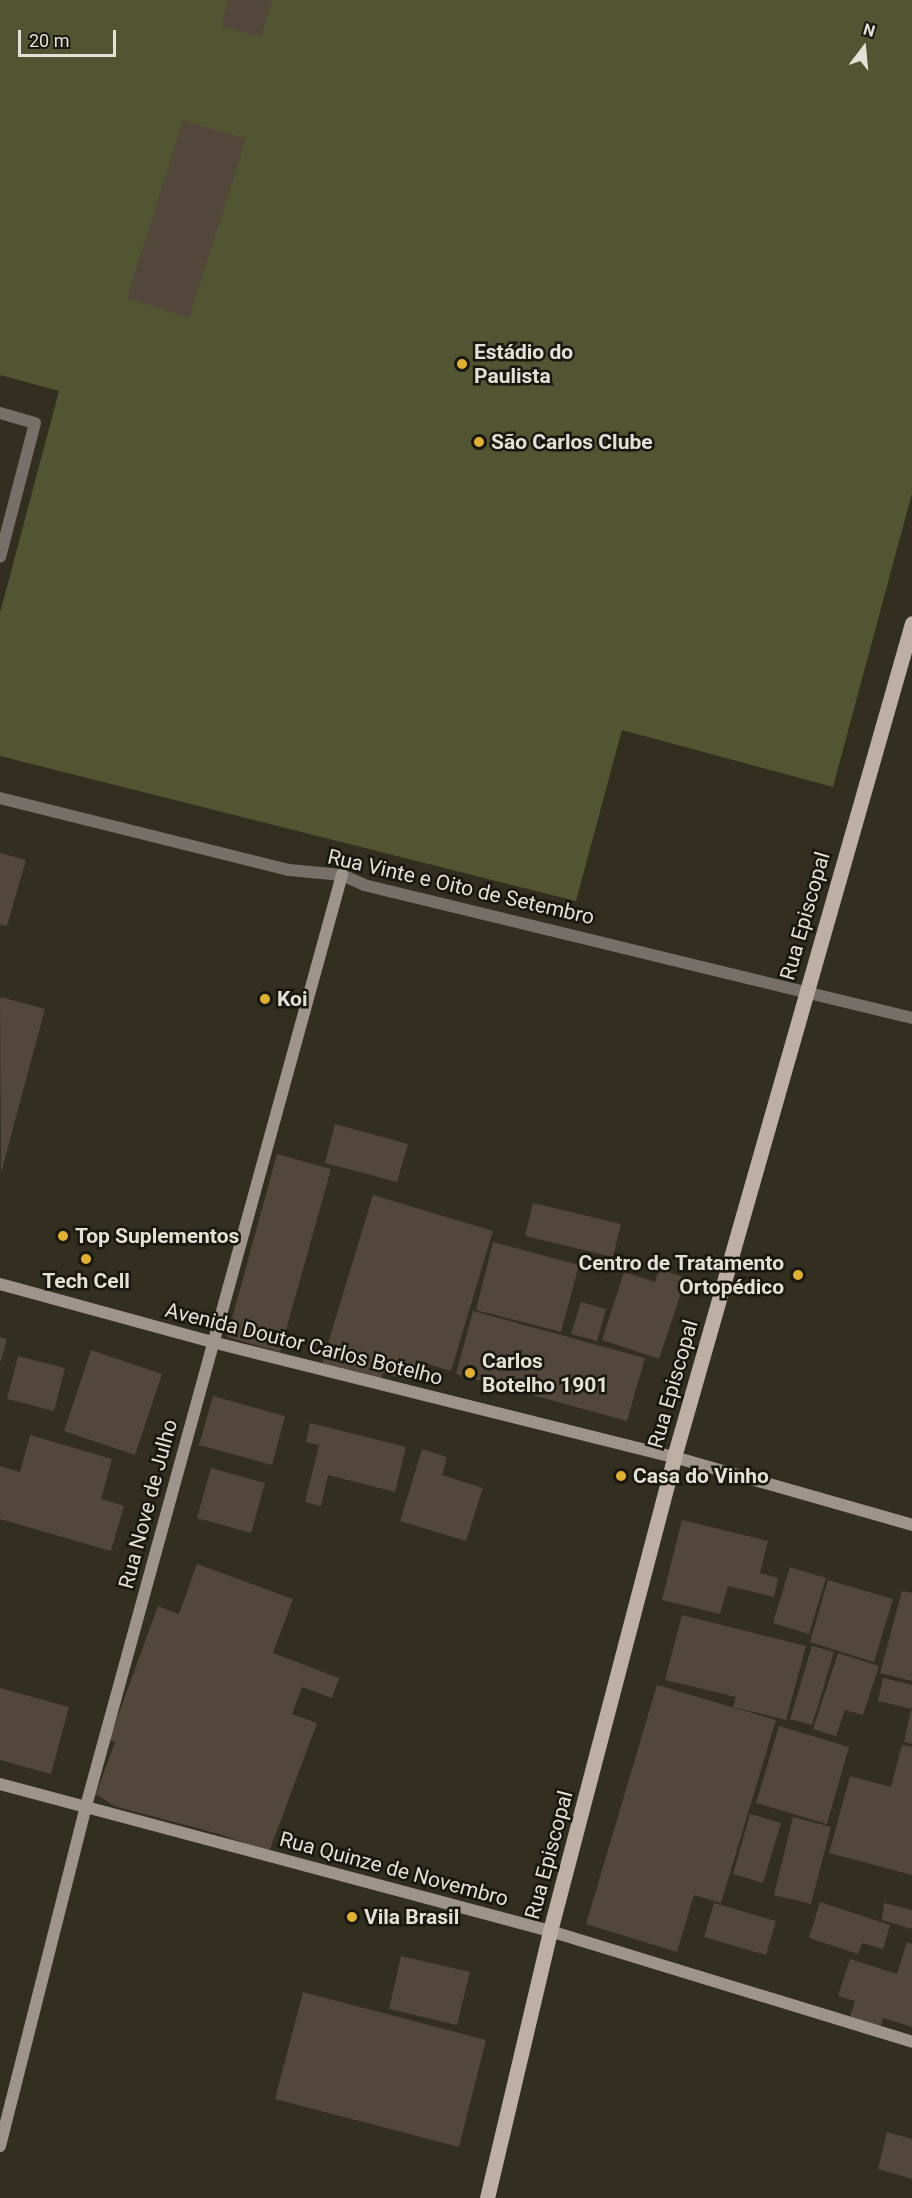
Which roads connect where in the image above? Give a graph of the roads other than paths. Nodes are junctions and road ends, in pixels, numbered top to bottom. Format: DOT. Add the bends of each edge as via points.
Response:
graph roads {
  1 [pos="0,413"];
  2 [pos="0,556"];
  3 [pos="912,623"];
  4 [pos="0,798"];
  5 [pos="342,875"];
  6 [pos="805,989"];
  7 [pos="912,1018"];
  8 [pos="0,1284"];
  9 [pos="212,1342"];
  10 [pos="674,1457"];
  11 [pos="912,1525"];
  12 [pos="0,1784"];
  13 [pos="86,1806"];
  14 [pos="550,1931"];
  15 [pos="912,2042"];
  16 [pos="0,2146"];
  17 [pos="487,2198"];
  1 -- 2 [label="street" via="35,423"];
  3 -- 6 [label="main road, Rua Episcopal"];
  4 -- 5 [label="street, Rua Vinte e Oito de Setembro" via="289,870"];
  5 -- 6 [label="street, Rua Vinte e Oito de Setembro" via="364,885"];
  5 -- 9 [label="main road, Rua Nove de Julho"];
  6 -- 7 [label="street, Rua Vinte e Oito de Setembro"];
  6 -- 10 [label="main road, Rua Episcopal"];
  8 -- 9 [label="main road, Avenida Doutor Carlos Botelho"];
  9 -- 10 [label="main road, Avenida Doutor Carlos Botelho"];
  9 -- 13 [label="main road, Rua Nove de Julho"];
  10 -- 11 [label="main road, Avenida Doutor Carlos Botelho"];
  10 -- 14 [label="main road, Rua Episcopal"];
  12 -- 13 [label="main road, Rua Quinze de Novembro"];
  13 -- 14 [label="main road, Rua Quinze de Novembro"];
  13 -- 16 [label="main road, Rua Nove de Julho"];
  14 -- 15 [label="main road, Rua Quinze de Novembro"];
  14 -- 17 [label="main road, Rua Episcopal"];
}
